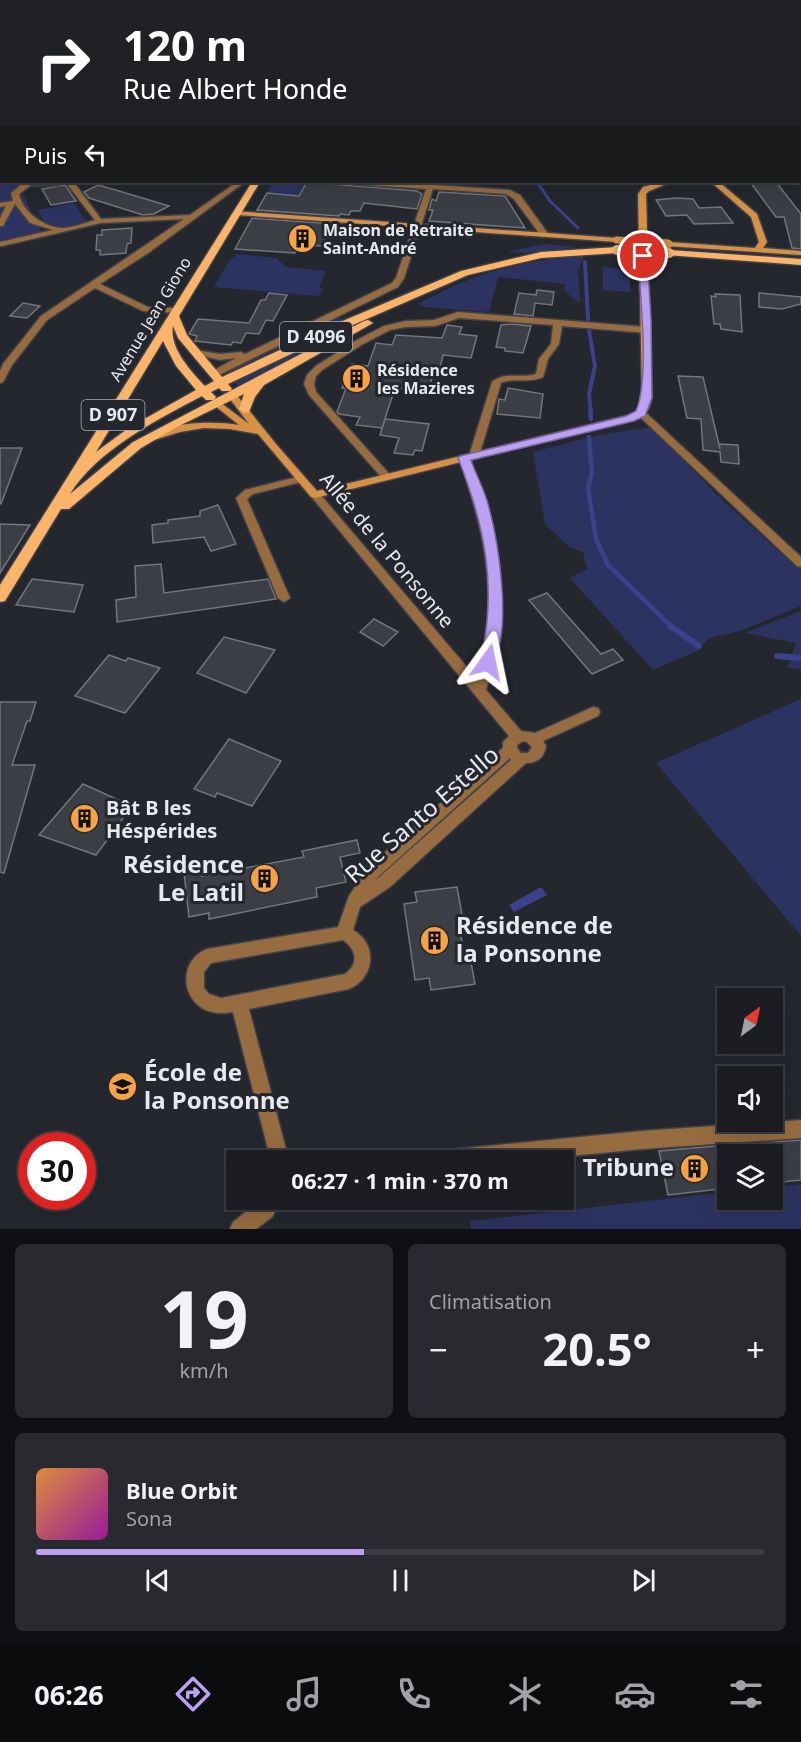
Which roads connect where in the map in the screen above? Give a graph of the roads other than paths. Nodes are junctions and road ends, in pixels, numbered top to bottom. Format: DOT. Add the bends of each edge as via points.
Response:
graph roads {
  1 [pos="29,183"];
  2 [pos="59,183"];
  3 [pos="72,183"];
  4 [pos="240,183"];
  5 [pos="255,183"];
  6 [pos="392,183"];
  7 [pos="665,183"];
  8 [pos="716,183"];
  9 [pos="431,184"];
  10 [pos="14,203"];
  11 [pos="0,205"];
  12 [pos="237,213"];
  13 [pos="190,217"];
  14 [pos="101,221"];
  15 [pos="0,224"];
  16 [pos="417,227"];
  17 [pos="62,230"];
  18 [pos="545,236"];
  19 [pos="1,242"];
  20 [pos="617,245"];
  21 [pos="760,247"];
  22 [pos="668,249"];
  23 [pos="801,253"];
  24 [pos="801,262"];
  25 [pos="93,284"];
  26 [pos="414,295"];
  27 [pos="175,314"];
  28 [pos="558,322"];
  29 [pos="647,330"];
  30 [pos="163,336"];
  31 [pos="182,336"];
  32 [pos="265,348"];
  33 [pos="198,352"];
  34 [pos="4,363"];
  35 [pos="217,379"];
  36 [pos="0,380"];
  37 [pos="262,381"];
  38 [pos="232,395"];
  39 [pos="210,396"];
  40 [pos="244,409"];
  41 [pos="641,413"];
  42 [pos="255,432"];
  43 [pos="137,445"];
  44 [pos="272,446"];
  45 [pos="469,457"];
  46 [pos="387,477"];
  47 [pos="74,479"];
  48 [pos="301,479"];
  49 [pos="315,495"];
  50 [pos="69,500"];
  51 [pos="44,528"];
  52 [pos="801,563"];
  53 [pos="0,597"];
  54 [pos="284,598"];
  55 [pos="480,690"];
  56 [pos="593,712"];
  57 [pos="517,736"];
  58 [pos="534,739"];
  59 [pos="516,754"];
  60 [pos="345,933"];
  61 [pos="238,1002"];
  62 [pos="801,1129"];
  63 [pos="277,1150"];
  64 [pos="539,1150"];
  65 [pos="265,1210"];
  66 [pos="240,1229"];
  1 -- 2 [label="street"];
  1 -- 10 [label="street" via="15,193"];
  3 -- 14 [label="street"];
  4 -- 13 [label="street"];
  5 -- 12 [label="main road, Avenue Jean Giono / D 907"];
  6 -- 9 [label="street"];
  7 -- 29 [label="street" via="642,193"];
  8 -- 21 [label="street" via="754,216 760,227"];
  9 -- 16 [label="street"];
  9 -- 18 [label="street" via="513,194"];
  10 -- 11 [label="street"];
  10 -- 15 [label="street"];
  10 -- 17 [label="street" via="33,221"];
  12 -- 16 [label="street"];
  12 -- 27 [label="main road, Avenue Jean Giono / D 907"];
  13 -- 14 [label="street"];
  13 -- 25 [label="street"];
  14 -- 17 [label="street"];
  16 -- 18 [label="street"];
  16 -- 32 [label="street" via="398,282 391,288"];
  17 -- 19 [label="street"];
  18 -- 20 [label="street"];
  20 -- 22 [label="main road, D 4096, bridge"];
  20 -- 26 [label="main road, D 4096" via="527,257 476,270"];
  21 -- 22 [label="street" via="743,252 682,245"];
  21 -- 23 [label="street"];
  22 -- 24 [label="main road, D 4096"];
  25 -- 27 [label="street" via="146,309"];
  25 -- 34 [label="street" via="44,318"];
  26 -- 35 [label="main road, D 4096"];
  26 -- 37 [label="main road, D 4096"];
  27 -- 30 [label="main road, Avenue Jean Giono / D 907"];
  27 -- 31 [label="main road"];
  28 -- 29 [label="street"];
  28 -- 45 [label="street" via="554,346 544,359 540,375 497,382"];
  28 -- 46 [label="street" via="458,315 435,323 402,324 360,342 315,371 309,384 312,393"];
  29 -- 41 [label="street" via="647,398"];
  30 -- 31 [label="main road"];
  30 -- 39 [label="main road"];
  30 -- 47 [label="main road, Avenue Jean Giono / D 907"];
  31 -- 33 [label="main road"];
  32 -- 33 [label="street" via="228,357"];
  32 -- 35 [label="street"];
  33 -- 35 [label="main road"];
  34 -- 36 [label="street"];
  35 -- 38 [label="main road"];
  35 -- 39 [label="main road"];
  37 -- 38 [label="main road, D 4096"];
  37 -- 40 [label="main road"];
  38 -- 39 [label="main road, D 4096"];
  38 -- 40 [label="street, Allée de la Ponsonne"];
  39 -- 42 [label="street, Allée de la Ponsonne"];
  39 -- 43 [label="main road, D 4096"];
  39 -- 47 [label="main road, D 4096" via="137,427"];
  39 -- 50 [label="main road" via="121,448"];
  40 -- 44 [label="street, Allée de la Ponsonne"];
  41 -- 45 [label="street"];
  41 -- 52 [label="street"];
  42 -- 43 [label="street" via="233,426 202,425 168,432"];
  42 -- 44 [label="street, Allée de la Ponsonne"];
  43 -- 50 [label="main road, D 4096"];
  44 -- 48 [label="street, Allée de la Ponsonne"];
  45 -- 46 [label="street"];
  45 -- 55 [label="street" via="482,504 496,597 493,637"];
  46 -- 49 [label="street"];
  47 -- 51 [label="main road, Avenue Jean Giono / D 4096"];
  48 -- 49 [label="street, Allée de la Ponsonne"];
  48 -- 54 [label="street" via="255,490 241,498"];
  49 -- 55 [label="street, Allée de la Ponsonne"];
  50 -- 51 [label="main road, D 4096"];
  51 -- 53 [label="main road, Avenue Jean Giono / D 4096"];
  55 -- 57 [label="street, Allée de la Ponsonne"];
  56 -- 58 [label="street"];
  57 -- 58 [label="street"];
  57 -- 59 [label="street" via="510,742"];
  58 -- 59 [label="street" via="538,753 531,758"];
  59 -- 60 [label="street, Rue Santo Estello" via="385,882 354,903"];
  60 -- 61 [label="street" via="362,947 364,964 355,978"];
  60 -- 61 [label="street" via="219,952 200,961 195,987 199,998 221,1006"];
  61 -- 63 [label="street"];
  62 -- 64 [label="street"];
  65 -- 66 [label="street"];
}
